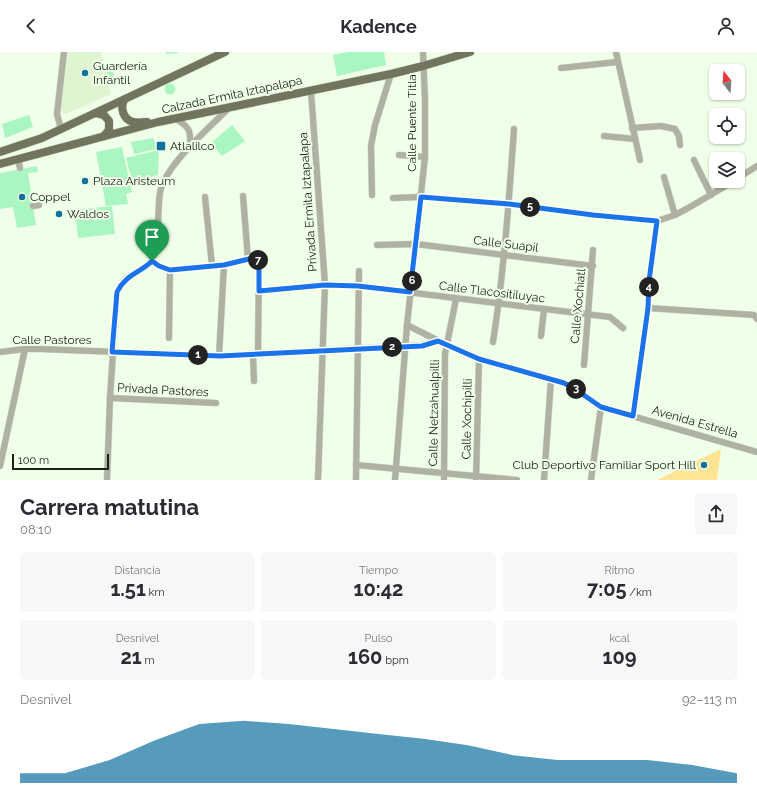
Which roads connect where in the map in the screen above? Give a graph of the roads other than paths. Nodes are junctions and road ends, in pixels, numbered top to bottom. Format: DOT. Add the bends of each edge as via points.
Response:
graph roads {
  1 [pos="64,52"];
  2 [pos="423,52"];
  3 [pos="470,52"];
  4 [pos="616,52"];
  5 [pos="220,53"];
  6 [pos="617,62"];
  7 [pos="423,66"];
  8 [pos="561,68"];
  9 [pos="391,74"];
  10 [pos="311,91"];
  11 [pos="124,100"];
  12 [pos="229,108"];
  13 [pos="95,114"];
  14 [pos="176,119"];
  15 [pos="158,122"];
  16 [pos="632,128"];
  17 [pos="61,129"];
  18 [pos="514,129"];
  19 [pos="103,136"];
  20 [pos="604,136"];
  21 [pos="635,139"];
  22 [pos="680,144"];
  23 [pos="190,145"];
  24 [pos="0,152"];
  25 [pos="399,155"];
  26 [pos="425,157"];
  27 [pos="18,159"];
  28 [pos="640,160"];
  29 [pos="694,160"];
  30 [pos="0,164"];
  31 [pos="757,166"];
  32 [pos="20,168"];
  33 [pos="745,174"];
  34 [pos="664,177"];
  35 [pos="722,188"];
  36 [pos="372,195"];
  37 [pos="711,195"];
  38 [pos="243,196"];
  39 [pos="205,197"];
  40 [pos="421,197"];
  41 [pos="393,198"];
  42 [pos="509,204"];
  43 [pos="675,215"];
  44 [pos="657,221"];
  45 [pos="416,244"];
  46 [pos="377,245"];
  47 [pos="593,250"];
  48 [pos="504,255"];
  49 [pos="248,259"];
  50 [pos="152,261"];
  51 [pos="224,265"];
  52 [pos="212,266"];
  53 [pos="593,266"];
  54 [pos="170,270"];
  55 [pos="359,271"];
  56 [pos="325,285"];
  57 [pos="358,286"];
  58 [pos="259,291"];
  59 [pos="410,292"];
  60 [pos="456,299"];
  61 [pos="499,303"];
  62 [pos="648,308"];
  63 [pos="544,309"];
  64 [pos="588,314"];
  65 [pos="757,319"];
  66 [pos="407,325"];
  67 [pos="623,328"];
  68 [pos="541,336"];
  69 [pos="169,338"];
  70 [pos="438,341"];
  71 [pos="493,342"];
  72 [pos="447,345"];
  73 [pos="405,346"];
  74 [pos="25,349"];
  75 [pos="358,349"];
  76 [pos="323,350"];
  77 [pos="0,352"];
  78 [pos="112,352"];
  79 [pos="255,354"];
  80 [pos="220,356"];
  81 [pos="479,359"];
  82 [pos="584,365"];
  83 [pos="551,379"];
  84 [pos="254,381"];
  85 [pos="110,398"];
  86 [pos="216,403"];
  87 [pos="601,407"];
  88 [pos="633,416"];
  89 [pos="757,452"];
  90 [pos="356,465"];
  91 [pos="0,466"];
  92 [pos="396,469"];
  93 [pos="444,477"];
  94 [pos="476,478"];
  95 [pos="107,480"];
  96 [pos="318,480"];
  97 [pos="356,480"];
  98 [pos="395,480"];
  99 [pos="517,480"];
  100 [pos="544,480"];
  101 [pos="591,480"];
  1 -- 17 [label="street" via="57,114"];
  2 -- 7 [label="street, Calle Puente Titla"];
  3 -- 7 [label="main road, Calzada Ermita Iztapalapa"];
  4 -- 6 [label="street"];
  5 -- 11 [label="main road"];
  6 -- 8 [label="street"];
  6 -- 16 [label="street"];
  7 -- 9 [label="main road, Calzada Ermita Iztapalapa"];
  7 -- 26 [label="street, Calle Puente Titla"];
  9 -- 10 [label="main road, Calzada Ermita Iztapalapa"];
  9 -- 36 [label="street" via="371,146"];
  10 -- 12 [label="main road, Calzada Ermita Iztapalapa"];
  10 -- 56 [label="street, Privada Ermita Iztapalapa"];
  11 -- 13 [label="main road"];
  11 -- 15 [label="main road" via="123,112 129,120"];
  12 -- 14 [label="main road, Calzada Ermita Iztapalapa"];
  12 -- 23 [label="street"];
  13 -- 17 [label="main road"];
  13 -- 19 [label="main road" via="104,115 109,121 109,130"];
  14 -- 15 [label="main road, Calzada Ermita Iztapalapa"];
  14 -- 23 [label="street" via="188,128"];
  15 -- 19 [label="main road, Calzada Ermita Iztapalapa"];
  16 -- 21 [label="street"];
  16 -- 22 [label="street" via="661,126 675,129"];
  17 -- 24 [label="main road"];
  18 -- 42 [label="street"];
  19 -- 27 [label="main road, Calzada Ermita Iztapalapa"];
  20 -- 21 [label="street"];
  21 -- 28 [label="street"];
  23 -- 50 [label="street" via="166,178 160,191"];
  25 -- 26 [label="street"];
  26 -- 40 [label="street, Calle Puente Titla"];
  27 -- 30 [label="main road, Calzada Ermita Iztapalapa"];
  27 -- 32 [label="street"];
  29 -- 37 [label="street"];
  31 -- 33 [label="street"];
  34 -- 43 [label="street"];
  35 -- 37 [label="street"];
  37 -- 43 [label="street"];
  38 -- 49 [label="street"];
  39 -- 52 [label="street"];
  40 -- 41 [label="street"];
  40 -- 42 [label="street"];
  40 -- 45 [label="street, Calle Puente Titla"];
  42 -- 44 [label="street"];
  42 -- 48 [label="street"];
  43 -- 44 [label="street"];
  44 -- 62 [label="street"];
  45 -- 46 [label="street, Calle Suapil"];
  45 -- 48 [label="street, Calle Suapil"];
  45 -- 59 [label="street, Calle Puente Titla"];
  47 -- 53 [label="street, Calle Xochiatl"];
  48 -- 53 [label="street, Calle Suapil"];
  48 -- 61 [label="street"];
  49 -- 51 [label="street"];
  49 -- 58 [label="street" via="253,258 259,262"];
  50 -- 54 [label="street"];
  50 -- 78 [label="street" via="120,285 117,292"];
  51 -- 52 [label="street"];
  51 -- 80 [label="street"];
  52 -- 54 [label="street"];
  53 -- 64 [label="street, Calle Xochiatl"];
  54 -- 69 [label="street"];
  55 -- 57 [label="street"];
  56 -- 57 [label="street, Calle Tlacositiluyac"];
  56 -- 58 [label="street, Calle Tlacositiluyac"];
  56 -- 76 [label="street, Privada Ermita Iztapalapa"];
  57 -- 59 [label="street, Calle Tlacositiluyac"];
  57 -- 75 [label="street"];
  58 -- 79 [label="street"];
  59 -- 60 [label="street, Calle Tlacositiluyac"];
  59 -- 66 [label="street, Calle Puente Titla"];
  60 -- 61 [label="street, Calle Tlacositiluyac"];
  60 -- 72 [label="street, Calle Netzahualpilli"];
  61 -- 63 [label="street, Calle Tlacositiluyac"];
  61 -- 71 [label="street"];
  62 -- 65 [label="street" via="754,315"];
  62 -- 88 [label="street"];
  63 -- 64 [label="street, Calle Tlacositiluyac"];
  63 -- 68 [label="street"];
  64 -- 67 [label="street, Calle Tlacositiluyac" via="610,317"];
  64 -- 82 [label="street, Calle Xochiatl"];
  66 -- 70 [label="street, Avenida Estrella"];
  66 -- 73 [label="street, Calle Puente Titla"];
  70 -- 72 [label="street, Avenida Estrella"];
  70 -- 73 [label="street, Calle Pastores" via="422,346"];
  72 -- 81 [label="street, Avenida Estrella"];
  72 -- 93 [label="street, Calle Netzahualpilli"];
  73 -- 75 [label="street, Calle Pastores"];
  73 -- 92 [label="street, Calle Puente Titla"];
  74 -- 77 [label="street, Calle Pastores"];
  74 -- 78 [label="street, Calle Pastores"];
  74 -- 91 [label="street"];
  75 -- 76 [label="street, Calle Pastores"];
  75 -- 90 [label="street"];
  76 -- 79 [label="street, Calle Pastores"];
  76 -- 96 [label="street, Privada Ermita Iztapalapa"];
  78 -- 80 [label="street, Calle Pastores"];
  78 -- 85 [label="street"];
  79 -- 80 [label="street, Calle Pastores"];
  79 -- 84 [label="street"];
  81 -- 83 [label="street, Avenida Estrella"];
  81 -- 94 [label="street, Calle Xochipilli"];
  83 -- 87 [label="street, Avenida Estrella" via="575,389"];
  83 -- 100 [label="street"];
  85 -- 86 [label="street, Privada Pastores"];
  85 -- 95 [label="street"];
  87 -- 88 [label="street, Avenida Estrella"];
  87 -- 101 [label="street"];
  88 -- 89 [label="street, Avenida Estrella"];
  90 -- 92 [label="street"];
  90 -- 97 [label="street"];
  92 -- 93 [label="street"];
  92 -- 98 [label="street, Calle Puente Titla"];
  93 -- 94 [label="street"];
  94 -- 99 [label="street"];
}
